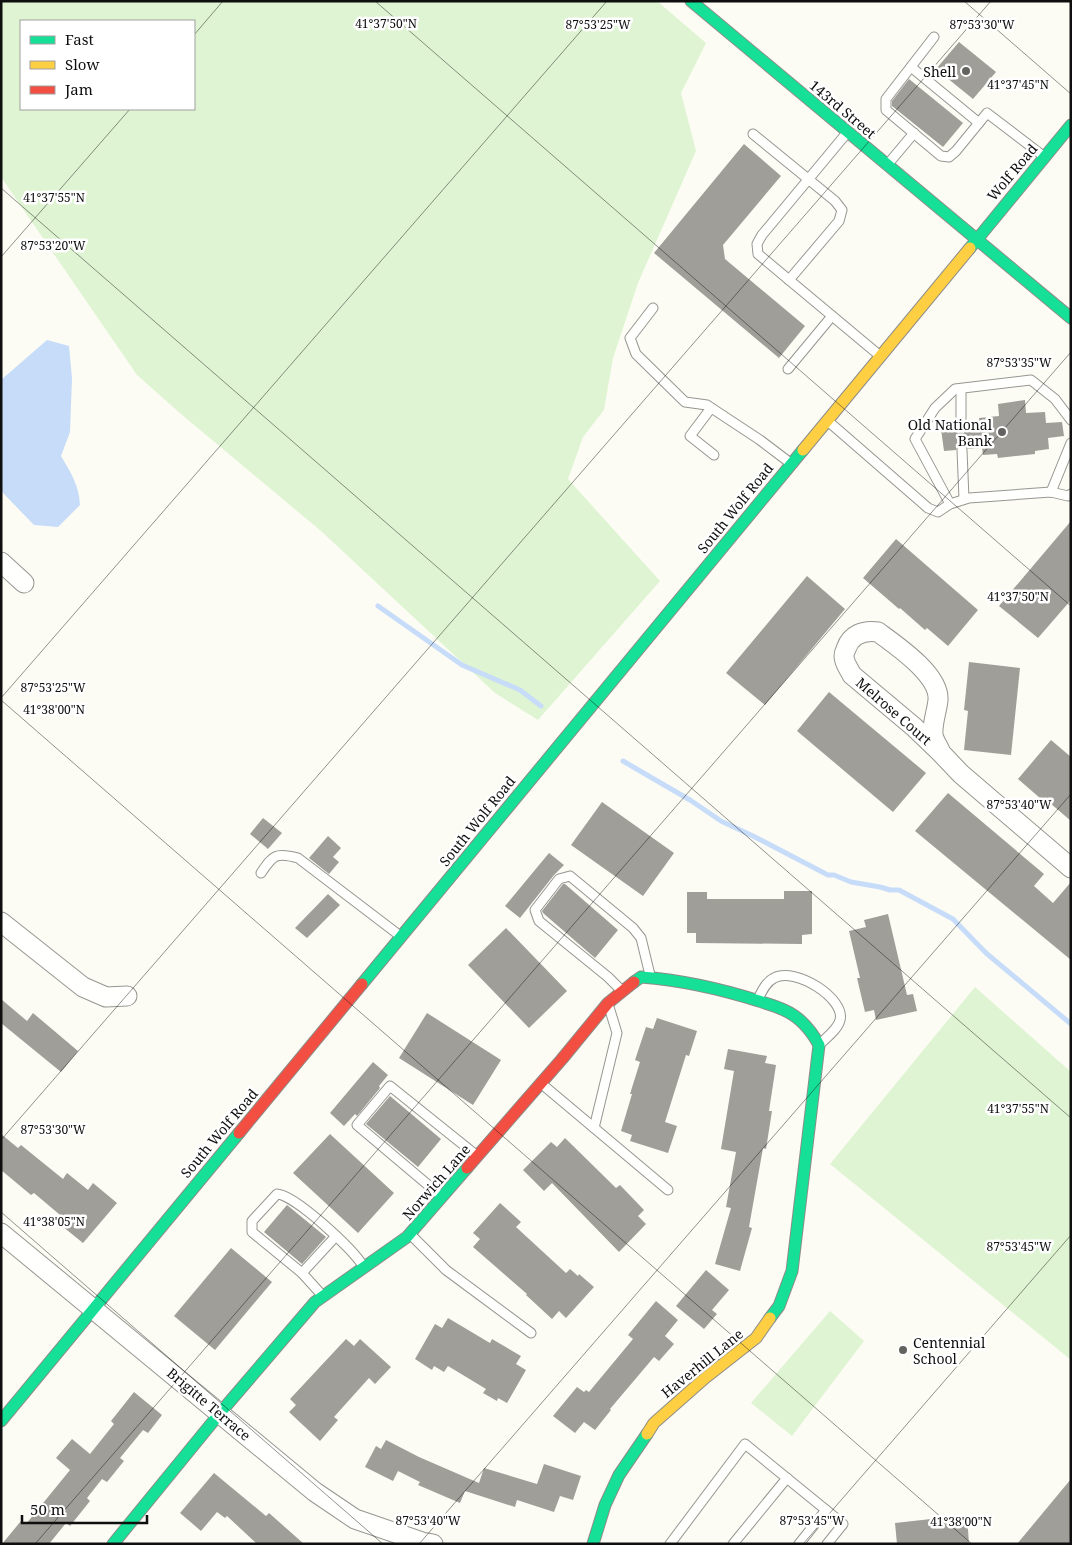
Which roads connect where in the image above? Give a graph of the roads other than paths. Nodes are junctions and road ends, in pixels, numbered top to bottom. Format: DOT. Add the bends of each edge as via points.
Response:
graph roads {
  1 [pos="691,1"];
  2 [pos="934,38"];
  3 [pos="911,67"];
  4 [pos="979,123"];
  5 [pos="1071,125"];
  6 [pos="848,132"];
  7 [pos="914,133"];
  8 [pos="753,134"];
  9 [pos="1044,157"];
  10 [pos="887,165"];
  11 [pos="808,179"];
  12 [pos="976,239"];
  13 [pos="789,280"];
  14 [pos="653,308"];
  15 [pos="832,316"];
  16 [pos="1071,318"];
  17 [pos="880,356"];
  18 [pos="788,369"];
  19 [pos="961,389"];
  20 [pos="711,408"];
  21 [pos="827,420"];
  22 [pos="1071,420"];
  23 [pos="961,427"];
  24 [pos="1071,444"];
  25 [pos="962,450"];
  26 [pos="714,455"];
  27 [pos="791,464"];
  28 [pos="1051,492"];
  29 [pos="1071,494"];
  30 [pos="964,499"];
  31 [pos="950,504"];
  32 [pos="1,562"];
  33 [pos="24,583"];
  34 [pos="942,753"];
  35 [pos="1071,868"];
  36 [pos="261,873"];
  37 [pos="1,922"];
  38 [pos="401,937"];
  39 [pos="650,978"];
  40 [pos="622,992"];
  41 [pos="127,996"];
  42 [pos="757,1000"];
  43 [pos="608,1003"];
  44 [pos="819,1045"];
  45 [pos="541,1083"];
  46 [pos="594,1128"];
  47 [pos="478,1156"];
  48 [pos="668,1190"];
  49 [pos="442,1197"];
  50 [pos="1,1234"];
  51 [pos="410,1234"];
  52 [pos="336,1236"];
  53 [pos="364,1267"];
  54 [pos="302,1273"];
  55 [pos="323,1296"];
  56 [pos="93,1309"];
  57 [pos="531,1332"];
  58 [pos="220,1413"];
  59 [pos="1,1421"];
  60 [pos="787,1478"];
  61 [pos="826,1510"];
  62 [pos="113,1544"];
  63 [pos="433,1544"];
  64 [pos="593,1544"];
  65 [pos="670,1544"];
  66 [pos="732,1544"];
  67 [pos="799,1544"];
  68 [pos="827,1544"];
  1 -- 6 [label="main road, 143rd Street"];
  2 -- 3 [label="lane"];
  3 -- 4 [label="lane"];
  3 -- 7 [label="lane" via="886,99 886,110"];
  4 -- 7 [label="lane" via="949,157 941,156"];
  4 -- 9 [label="lane" via="987,112"];
  5 -- 9 [label="main road, Wolf Road"];
  6 -- 10 [label="main road, 143rd Street"];
  6 -- 11 [label="lane"];
  7 -- 10 [label="lane"];
  8 -- 11 [label="lane"];
  9 -- 12 [label="main road, Wolf Road"];
  10 -- 12 [label="main road, 143rd Street"];
  11 -- 13 [label="lane" via="757,244 758,254"];
  11 -- 13 [label="lane" via="842,210 839,221"];
  12 -- 16 [label="main road, 143rd Street"];
  12 -- 17 [label="main road, South Wolf Road"];
  13 -- 15 [label="lane"];
  14 -- 20 [label="lane" via="630,338 636,354 684,402"];
  15 -- 17 [label="lane"];
  15 -- 18 [label="lane"];
  17 -- 21 [label="main road, South Wolf Road"];
  19 -- 22 [label="lane" via="1031,380 1056,399"];
  19 -- 23 [label="lane"];
  19 -- 31 [label="lane" via="955,390 936,408 915,439"];
  20 -- 26 [label="lane" via="690,436"];
  20 -- 27 [label="lane"];
  21 -- 27 [label="main road, South Wolf Road"];
  21 -- 31 [label="lane" via="928,508 938,512"];
  24 -- 28 [label="lane"];
  25 -- 30 [label="lane"];
  27 -- 38 [label="main road, South Wolf Road"];
  28 -- 29 [label="lane"];
  28 -- 30 [label="lane"];
  30 -- 31 [label="lane"];
  32 -- 33 [label="street"];
  34 -- 34 [label="street, Melrose Court" via="933,736 938,698 936,686 927,673 878,632 860,632 853,637 843,656 852,675"];
  34 -- 35 [label="street, Melrose Court" via="961,774"];
  36 -- 38 [label="lane" via="271,858 283,854 298,858"];
  37 -- 41 [label="street" via="83,987 106,997"];
  38 -- 56 [label="main road, South Wolf Road"];
  39 -- 40 [label="main road, Norwich Lane" via="641,977"];
  39 -- 40 [label="lane" via="641,938 633,928 570,876 559,879 535,910 539,921"];
  39 -- 42 [label="main road, Norwich Lane" via="671,979"];
  40 -- 43 [label="main road, Norwich Lane"];
  42 -- 44 [label="main road, Norwich Lane" via="785,1010 801,1021"];
  42 -- 44 [label="lane" via="768,982 784,975 796,976 820,988 837,1006 840,1020"];
  43 -- 45 [label="main road, Norwich Lane"];
  43 -- 46 [label="lane" via="618,1033"];
  44 -- 64 [label="main road, Haverhill Lane" via="792,1271 779,1306 756,1338 654,1423 619,1475 605,1505"];
  45 -- 46 [label="lane"];
  45 -- 47 [label="main road, Norwich Lane"];
  46 -- 48 [label="lane"];
  47 -- 49 [label="main road, Norwich Lane"];
  47 -- 49 [label="lane" via="390,1086 357,1125"];
  49 -- 51 [label="main road, Norwich Lane"];
  50 -- 56 [label="street, Brigitte Terrace"];
  51 -- 53 [label="main road, Norwich Lane"];
  51 -- 57 [label="lane" via="446,1270"];
  52 -- 53 [label="lane"];
  52 -- 54 [label="lane"];
  52 -- 54 [label="lane" via="286,1196 277,1194 252,1221 252,1232"];
  53 -- 55 [label="main road, Norwich Lane"];
  54 -- 55 [label="lane"];
  55 -- 58 [label="main road, Norwich Lane"];
  56 -- 58 [label="street, Brigitte Terrace"];
  56 -- 59 [label="main road, South Wolf Road"];
  58 -- 62 [label="main road, Norwich Lane"];
  58 -- 63 [label="street, Brigitte Terrace" via="315,1492 355,1519"];
  60 -- 61 [label="lane"];
  60 -- 65 [label="lane" via="746,1444"];
  60 -- 66 [label="lane"];
  61 -- 67 [label="lane"];
  61 -- 68 [label="lane" via="843,1524"];
}
